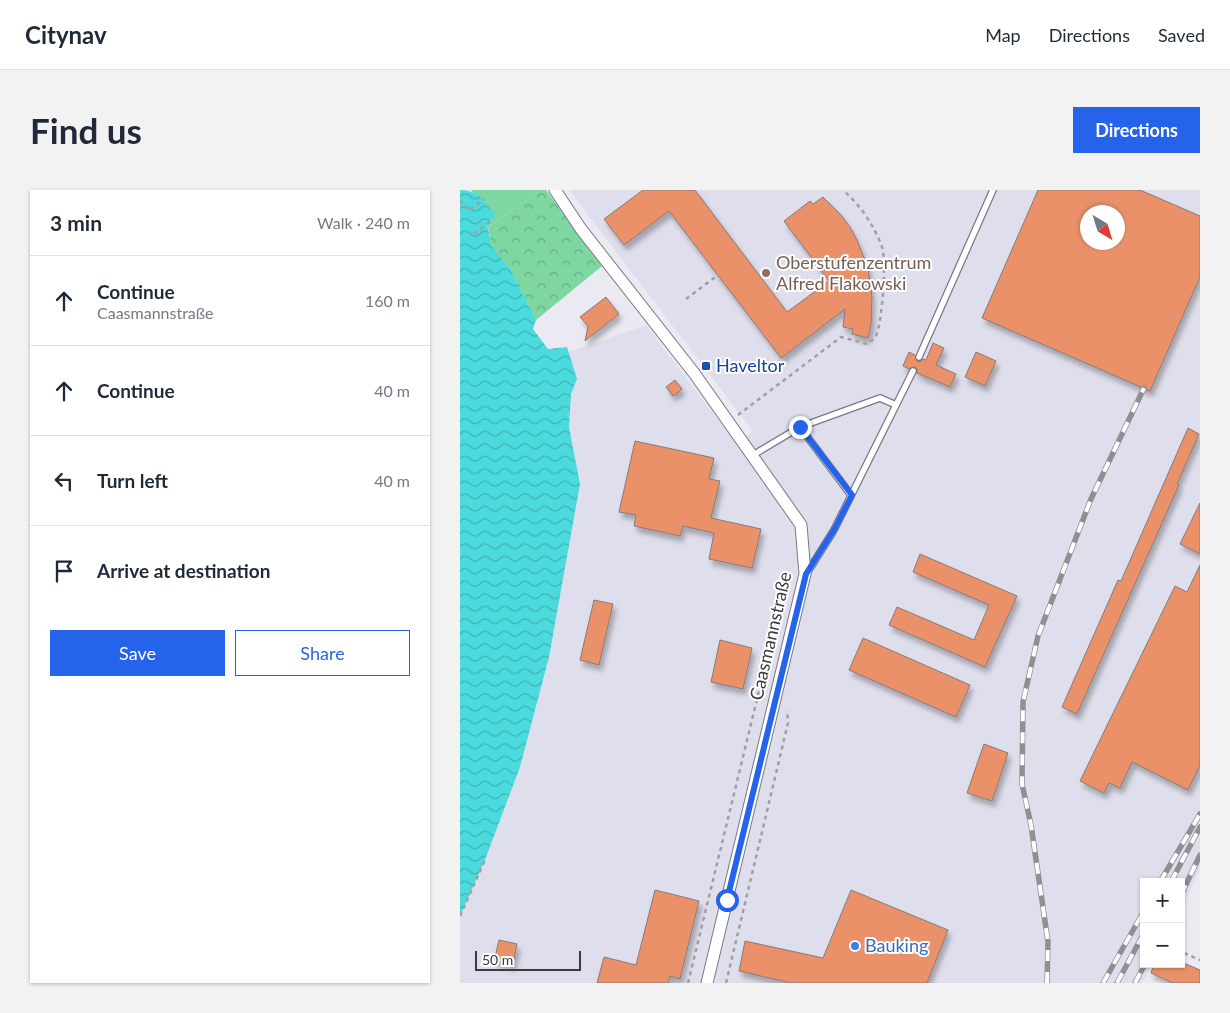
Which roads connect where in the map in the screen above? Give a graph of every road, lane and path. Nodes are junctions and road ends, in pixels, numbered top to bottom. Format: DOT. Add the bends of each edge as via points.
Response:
graph roads {
  1 [pos="555,190"];
  2 [pos="843,190"];
  3 [pos="993,190"];
  4 [pos="484,199"];
  5 [pos="460,200"];
  6 [pos="491,221"];
  7 [pos="474,234"];
  8 [pos="718,275"];
  9 [pos="686,299"];
  10 [pos="918,357"];
  11 [pos="912,371"];
  12 [pos="896,405"];
  13 [pos="737,416"];
  14 [pos="800,427"];
  15 [pos="753,454"];
  16 [pos="852,495"];
  17 [pos="806,574"];
  18 [pos="793,624"];
  19 [pos="786,704"];
  20 [pos="485,860"];
  21 [pos="460,916"];
  22 [pos="1185,953"];
  23 [pos="1200,960"];
  24 [pos="688,983"];
  25 [pos="707,983"];
  26 [pos="726,983"];
  1 -- 15 [label="street, Caasmannstraße" via="581,229 656,322"];
  2 -- 13 [label="path" via="855,200 883,249 882,303 875,338 868,344 841,337"];
  3 -- 10 [label="lane"];
  4 -- 5 [label="path" via="469,211"];
  6 -- 7 [label="path"];
  8 -- 9 [label="path"];
  11 -- 12 [label="lane"];
  12 -- 14 [label="lane" via="880,398"];
  12 -- 16 [label="lane"];
  14 -- 15 [label="lane"];
  14 -- 16 [label="lane"];
  15 -- 17 [label="street, Caasmannstraße" via="801,525"];
  16 -- 17 [label="lane"];
  17 -- 18 [label="street, Caasmannstraße"];
  18 -- 24 [label="path" via="776,621"];
  18 -- 25 [label="street, Caasmannstraße"];
  19 -- 26 [label="path" via="788,723"];
  20 -- 21 [label="path"];
  22 -- 23 [label="path"];
}
